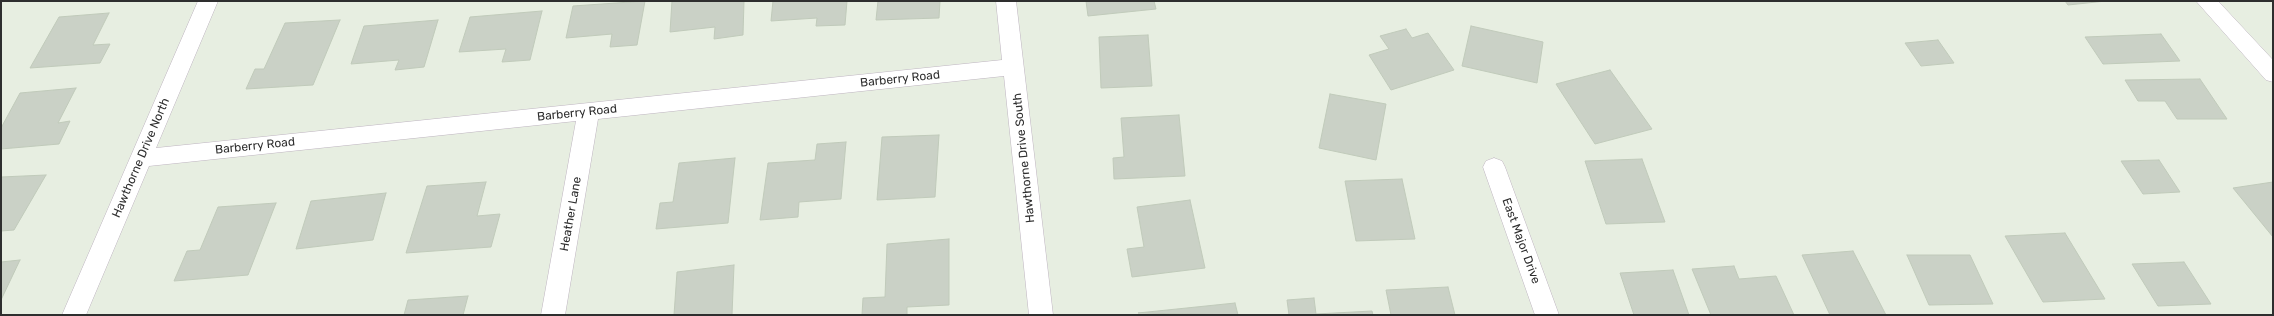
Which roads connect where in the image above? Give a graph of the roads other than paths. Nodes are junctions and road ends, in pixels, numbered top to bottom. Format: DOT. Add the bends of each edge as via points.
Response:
graph roads {
  1 [pos="208,1"];
  2 [pos="1006,1"];
  3 [pos="2206,1"];
  4 [pos="1014,67"];
  5 [pos="2273,74"];
  6 [pos="588,112"];
  7 [pos="141,158"];
  8 [pos="1494,167"];
  9 [pos="74,315"];
  10 [pos="553,315"];
  11 [pos="1041,315"];
  12 [pos="1547,315"];
  1 -- 7 [label="street, Hawthorne Drive North"];
  2 -- 4 [label="street, Hawthorne Drive South"];
  3 -- 5 [label="street"];
  4 -- 6 [label="street, Barberry Road"];
  4 -- 11 [label="street, Hawthorne Drive South"];
  6 -- 7 [label="street, Barberry Road"];
  6 -- 10 [label="street, Heather Lane"];
  7 -- 9 [label="street, Hawthorne Drive North"];
  8 -- 12 [label="street, East Major Drive"];
}
